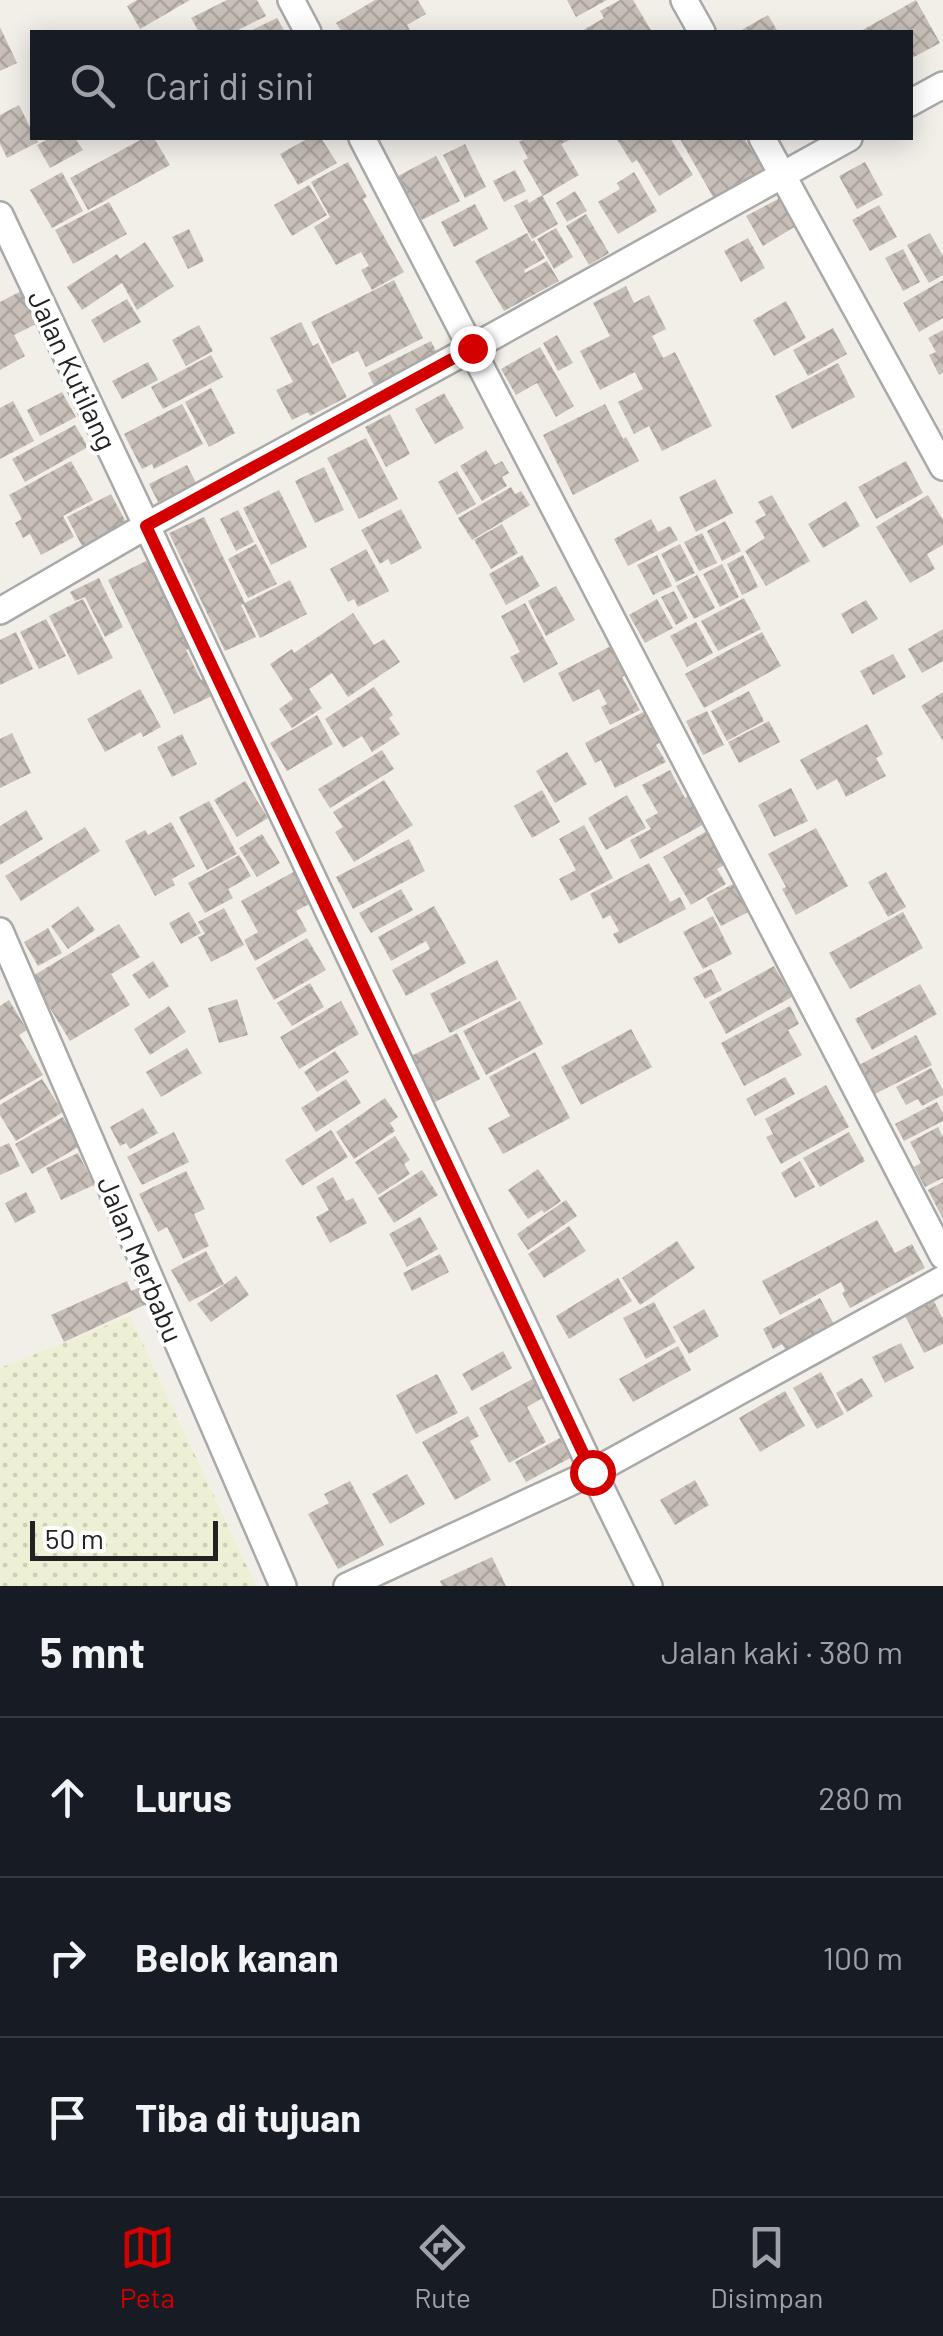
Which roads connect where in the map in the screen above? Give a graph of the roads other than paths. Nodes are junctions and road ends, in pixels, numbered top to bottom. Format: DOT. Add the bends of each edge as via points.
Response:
graph roads {
  1 [pos="290,0"];
  2 [pos="684,0"];
  3 [pos="307,30"];
  4 [pos="701,30"];
  5 [pos="943,85"];
  6 [pos="913,101"];
  7 [pos="363,140"];
  8 [pos="763,140"];
  9 [pos="845,140"];
  10 [pos="783,174"];
  11 [pos="0,214"];
  12 [pos="472,348"];
  13 [pos="943,466"];
  14 [pos="146,526"];
  15 [pos="0,611"];
  16 [pos="0,931"];
  17 [pos="943,1256"];
  18 [pos="943,1279"];
  19 [pos="592,1472"];
  20 [pos="282,1586"];
  21 [pos="346,1586"];
  22 [pos="649,1586"];
  1 -- 3 [label="street"];
  2 -- 4 [label="street"];
  5 -- 6 [label="street"];
  7 -- 12 [label="street"];
  8 -- 10 [label="street"];
  9 -- 10 [label="street"];
  10 -- 12 [label="street"];
  10 -- 13 [label="street"];
  11 -- 14 [label="street, Jalan Kutilang"];
  12 -- 14 [label="street"];
  12 -- 17 [label="street"];
  14 -- 15 [label="street"];
  14 -- 19 [label="street, Jalan Kutilang"];
  16 -- 20 [label="street, Jalan Merbabu"];
  18 -- 19 [label="street"];
  19 -- 21 [label="street"];
  19 -- 22 [label="street, Jalan Kutilang"];
}
